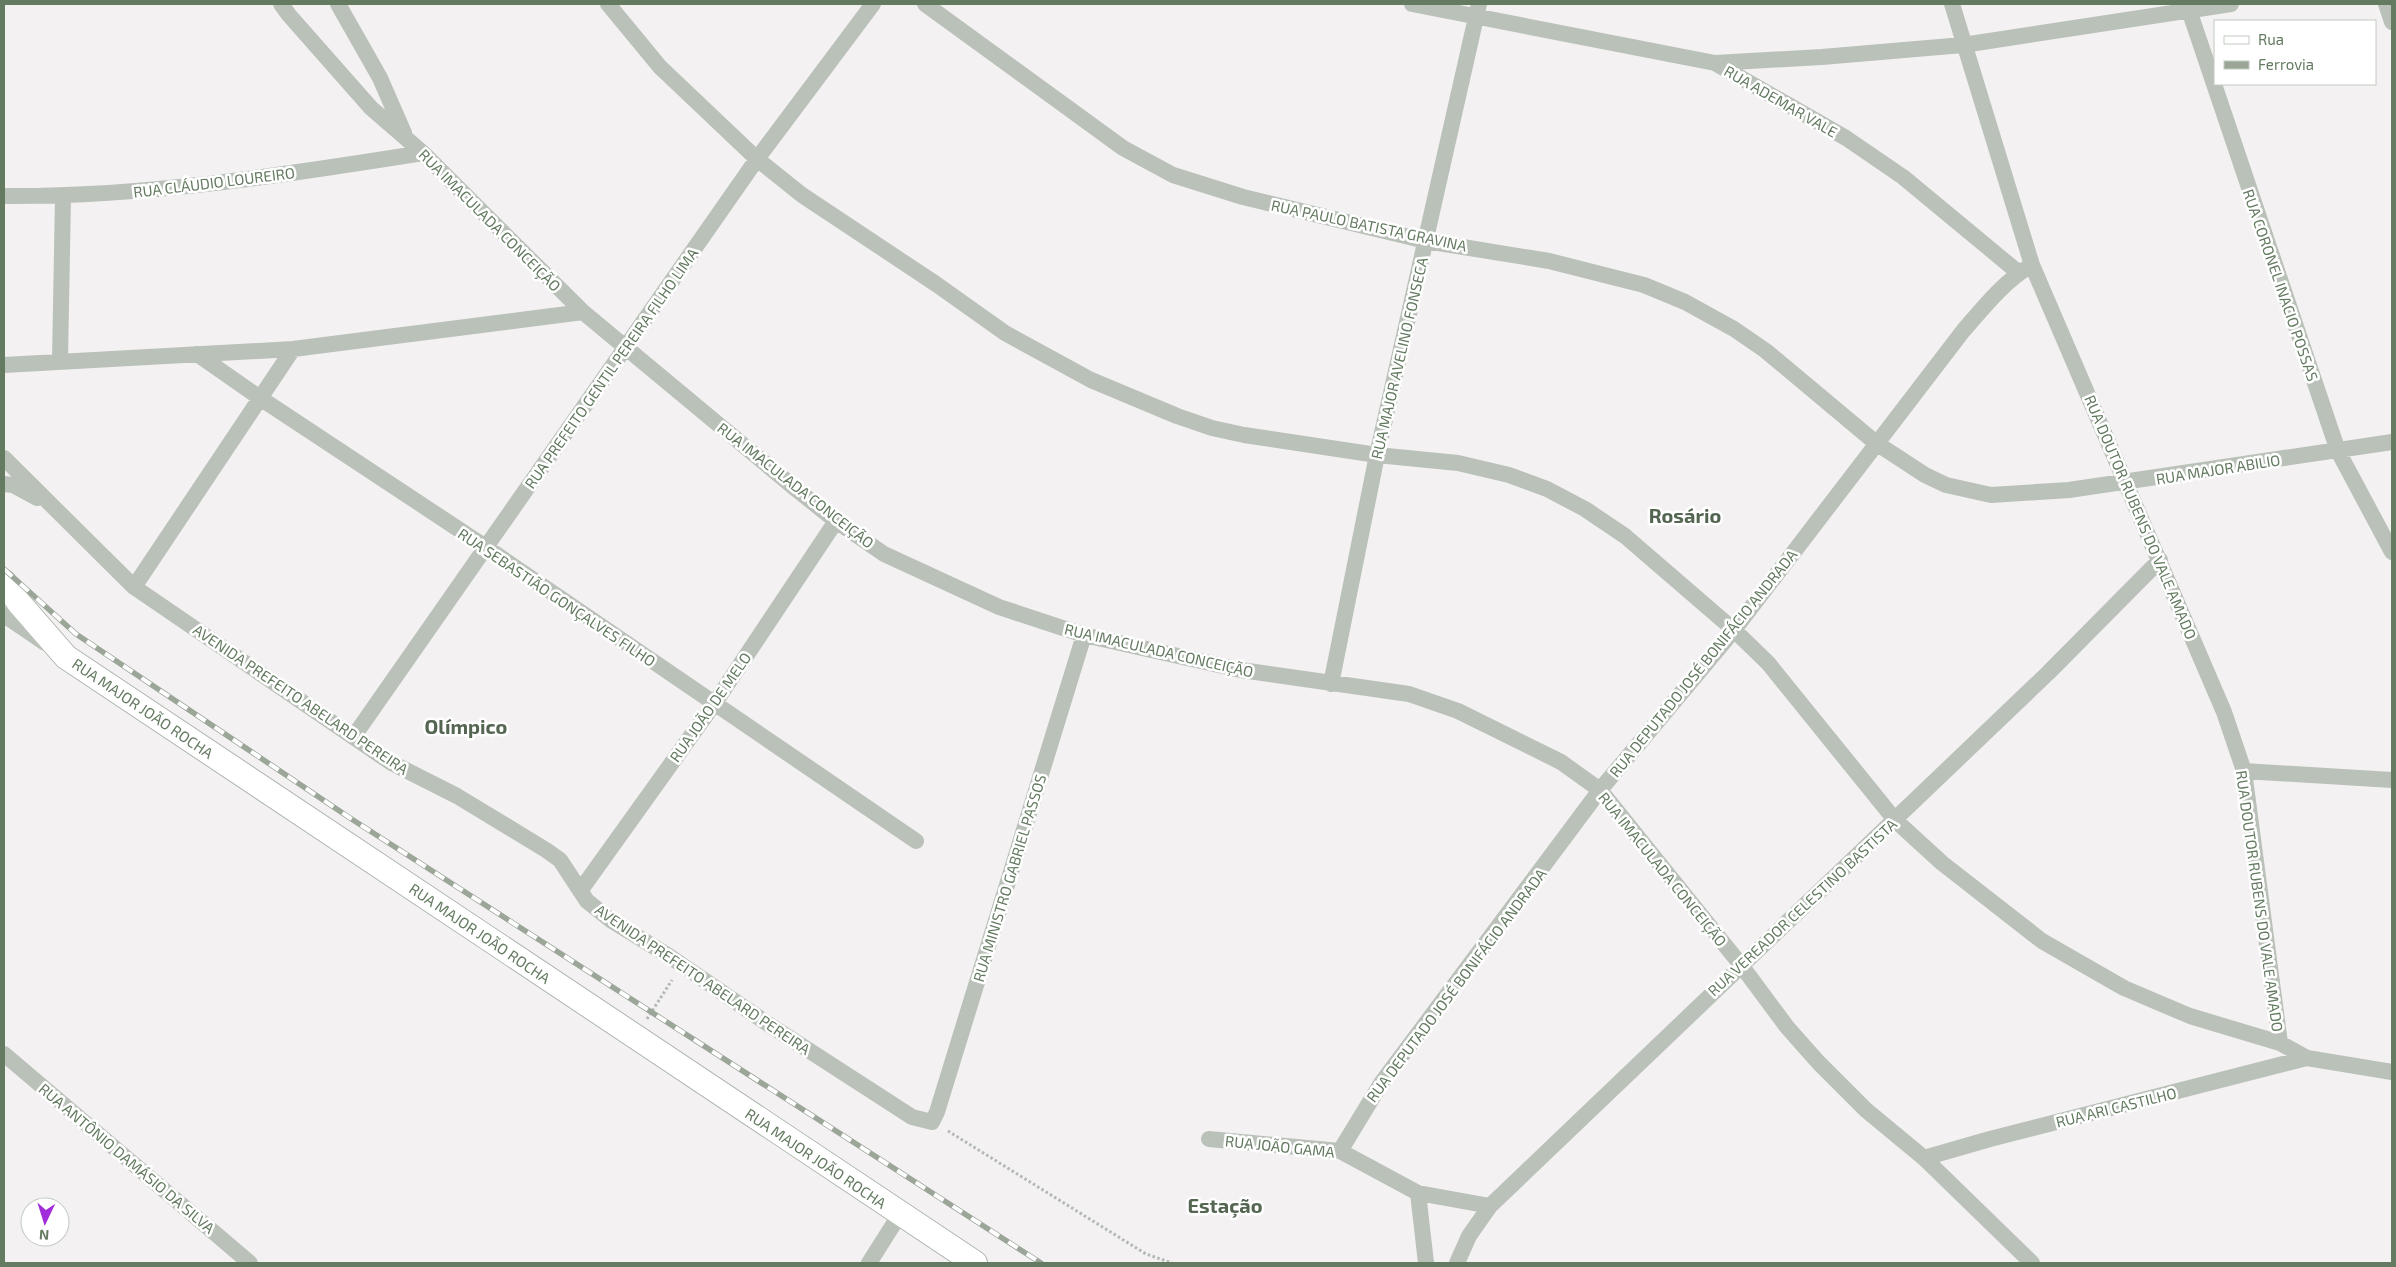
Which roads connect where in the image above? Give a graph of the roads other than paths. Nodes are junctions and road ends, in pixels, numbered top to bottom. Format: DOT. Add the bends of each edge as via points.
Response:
graph roads {
  1 [pos="281,4"];
  2 [pos="338,4"];
  3 [pos="608,4"];
  4 [pos="873,4"];
  5 [pos="925,4"];
  6 [pos="1412,4"];
  7 [pos="1952,4"];
  8 [pos="2231,4"];
  9 [pos="2386,4"];
  10 [pos="2189,10"];
  11 [pos="1477,11"];
  12 [pos="2392,22"];
  13 [pos="1963,45"];
  14 [pos="1715,63"];
  15 [pos="2214,84"];
  16 [pos="2214,85"];
  17 [pos="405,138"];
  18 [pos="423,153"];
  19 [pos="757,160"];
  20 [pos="4,196"];
  21 [pos="63,196"];
  22 [pos="1426,241"];
  23 [pos="2025,269"];
  24 [pos="583,312"];
  25 [pos="624,346"];
  26 [pos="292,349"];
  27 [pos="198,354"];
  28 [pos="60,361"];
  29 [pos="4,365"];
  30 [pos="260,398"];
  31 [pos="2392,442"];
  32 [pos="1876,443"];
  33 [pos="2338,450"];
  34 [pos="1376,454"];
  35 [pos="4,458"];
  36 [pos="2127,482"];
  37 [pos="4,484"];
  38 [pos="52,506"];
  39 [pos="836,521"];
  40 [pos="487,548"];
  41 [pos="2392,552"];
  42 [pos="2160,560"];
  43 [pos="4,582"];
  44 [pos="134,587"];
  45 [pos="4,615"];
  46 [pos="1734,630"];
  47 [pos="1084,635"];
  48 [pos="66,657"];
  49 [pos="1331,684"];
  50 [pos="714,704"];
  51 [pos="354,736"];
  52 [pos="2244,771"];
  53 [pos="2392,780"];
  54 [pos="1600,790"];
  55 [pos="1895,820"];
  56 [pos="916,840"];
  57 [pos="580,891"];
  58 [pos="1741,965"];
  59 [pos="2280,1043"];
  60 [pos="4,1054"];
  61 [pos="2308,1058"];
  62 [pos="2392,1072"];
  63 [pos="932,1122"];
  64 [pos="1210,1138"];
  65 [pos="1340,1151"];
  66 [pos="1924,1158"];
  67 [pos="1418,1193"];
  68 [pos="1490,1206"];
  69 [pos="900,1214"];
  70 [pos="250,1263"];
  71 [pos="869,1263"];
  72 [pos="975,1263"];
  73 [pos="1426,1263"];
  74 [pos="1457,1263"];
  75 [pos="2032,1263"];
  1 -- 17 [label="street, RUA IMACULADA CONCEIÇÃO" via="371,108"];
  2 -- 17 [label="street" via="380,78"];
  3 -- 19 [label="street" via="660,67"];
  4 -- 19 [label="street, RUA PREFEITO GENTIL PEREIRA FILHO LIMA"];
  5 -- 22 [label="street, RUA PAULO BATISTA GRAVINA" via="1123,148 1173,175 1243,197"];
  6 -- 11 [label="street, RUA ADEMAR VALE"];
  7 -- 13 [label="street, RUA DOUTOR RUBENS DO VALE AMADO"];
  8 -- 10 [label="street"];
  9 -- 12 [label="street"];
  10 -- 13 [label="street"];
  10 -- 15 [label="street, RUA CORONEL INACIO POSSAS"];
  11 -- 14 [label="street, RUA ADEMAR VALE"];
  11 -- 22 [label="street, RUA MAJOR AVELINO FONSECA"];
  13 -- 14 [label="street"];
  13 -- 23 [label="street, RUA DOUTOR RUBENS DO VALE AMADO"];
  14 -- 23 [label="street, RUA ADEMAR VALE" via="1846,138"];
  16 -- 33 [label="street, RUA CORONEL INACIO POSSAS"];
  17 -- 18 [label="street, RUA IMACULADA CONCEIÇÃO"];
  18 -- 21 [label="street, RUA CLÁUDIO LOUREIRO" via="205,185"];
  18 -- 24 [label="street, RUA IMACULADA CONCEIÇÃO"];
  19 -- 25 [label="street, RUA PREFEITO GENTIL PEREIRA FILHO LIMA"];
  19 -- 34 [label="street" via="802,195 1005,333 1091,380 1212,428"];
  20 -- 21 [label="street, RUA CLÁUDIO LOUREIRO"];
  21 -- 28 [label="street"];
  22 -- 32 [label="street, RUA PAULO BATISTA GRAVINA" via="1549,261 1644,285 1685,302 1766,351"];
  22 -- 34 [label="street, RUA MAJOR AVELINO FONSECA"];
  23 -- 32 [label="street, RUA DEPUTADO JOSÉ BONIFÁCIO ANDRADA" via="1998,291 1962,330"];
  23 -- 36 [label="street, RUA DOUTOR RUBENS DO VALE AMADO"];
  24 -- 25 [label="street, RUA IMACULADA CONCEIÇÃO"];
  24 -- 26 [label="street"];
  25 -- 39 [label="street, RUA IMACULADA CONCEIÇÃO"];
  25 -- 40 [label="street, RUA PREFEITO GENTIL PEREIRA FILHO LIMA"];
  26 -- 27 [label="street"];
  26 -- 30 [label="street"];
  27 -- 28 [label="street"];
  27 -- 30 [label="street, RUA SEBASTIÃO GONÇALVES FILHO"];
  28 -- 29 [label="street"];
  30 -- 40 [label="street, RUA SEBASTIÃO GONÇALVES FILHO"];
  30 -- 44 [label="street"];
  31 -- 33 [label="street, RUA MAJOR ABILIO"];
  32 -- 36 [label="street, RUA MAJOR ABILIO" via="1932,478 1991,495"];
  32 -- 46 [label="street, RUA DEPUTADO JOSÉ BONIFÁCIO ANDRADA"];
  33 -- 36 [label="street, RUA MAJOR ABILIO"];
  33 -- 41 [label="street, RUA CORONEL INACIO POSSAS"];
  34 -- 46 [label="street" via="1458,463 1547,489 1585,509 1624,536"];
  34 -- 49 [label="street, RUA MAJOR AVELINO FONSECA"];
  35 -- 38 [label="street, AVENIDA PREFEITO ABELARD PEREIRA"];
  36 -- 42 [label="street, RUA DOUTOR RUBENS DO VALE AMADO"];
  37 -- 38 [label="street, AVENIDA PREFEITO ABELARD PEREIRA" via="13,485"];
  38 -- 44 [label="street, AVENIDA PREFEITO ABELARD PEREIRA"];
  39 -- 47 [label="street, RUA IMACULADA CONCEIÇÃO" via="884,554 990,603"];
  39 -- 50 [label="street, RUA JOÃO DE MELO"];
  40 -- 50 [label="street, RUA SEBASTIÃO GONÇALVES FILHO"];
  40 -- 51 [label="street, RUA PREFEITO GENTIL PEREIRA FILHO LIMA"];
  42 -- 52 [label="street, RUA DOUTOR RUBENS DO VALE AMADO" via="2224,712"];
  42 -- 55 [label="street, RUA VEREADOR CELESTINO BASTISTA"];
  43 -- 48 [label="main road, RUA MAJOR JOÃO ROCHA"];
  44 -- 51 [label="street, AVENIDA PREFEITO ABELARD PEREIRA"];
  45 -- 48 [label="street"];
  46 -- 54 [label="street, RUA DEPUTADO JOSÉ BONIFÁCIO ANDRADA"];
  46 -- 55 [label="street" via="1768,663"];
  47 -- 49 [label="street, RUA IMACULADA CONCEIÇÃO" via="1241,670"];
  47 -- 63 [label="street, RUA MINISTRO GABRIEL PASSOS"];
  48 -- 69 [label="main road, RUA MAJOR JOÃO ROCHA"];
  49 -- 54 [label="street, RUA IMACULADA CONCEIÇÃO" via="1409,694 1458,711 1561,762"];
  50 -- 56 [label="street, RUA SEBASTIÃO GONÇALVES FILHO"];
  50 -- 57 [label="street, RUA JOÃO DE MELO"];
  51 -- 57 [label="street, AVENIDA PREFEITO ABELARD PEREIRA" via="390,762 457,796 546,850 560,860"];
  52 -- 53 [label="street"];
  52 -- 59 [label="street, RUA DOUTOR RUBENS DO VALE AMADO"];
  54 -- 58 [label="street, RUA IMACULADA CONCEIÇÃO"];
  54 -- 65 [label="street, RUA DEPUTADO JOSÉ BONIFÁCIO ANDRADA" via="1382,1082"];
  55 -- 58 [label="street, RUA VEREADOR CELESTINO BASTISTA"];
  55 -- 59 [label="street" via="1989,902 2042,941 2090,970 2165,1006"];
  57 -- 63 [label="street, AVENIDA PREFEITO ABELARD PEREIRA" via="587,901 612,921 682,964 768,1024 912,1117"];
  58 -- 66 [label="street, RUA IMACULADA CONCEIÇÃO" via="1787,1027 1818,1062 1866,1110"];
  58 -- 68 [label="street, RUA VEREADOR CELESTINO BASTISTA"];
  59 -- 61 [label="street"];
  60 -- 70 [label="street, RUA ANTÔNIO DAMÁSIO DA SILVA"];
  61 -- 62 [label="street"];
  61 -- 66 [label="street, RUA ARI CASTILHO"];
  64 -- 65 [label="street, RUA JOÃO GAMA"];
  65 -- 67 [label="street, RUA JOÃO GAMA"];
  66 -- 75 [label="street, RUA IMACULADA CONCEIÇÃO"];
  67 -- 68 [label="street, RUA JOÃO GAMA"];
  67 -- 73 [label="street"];
  68 -- 74 [label="street, RUA VEREADOR CELESTINO BASTISTA" via="1469,1236"];
  69 -- 71 [label="street"];
  69 -- 72 [label="main road, RUA MAJOR JOÃO ROCHA"];
}
